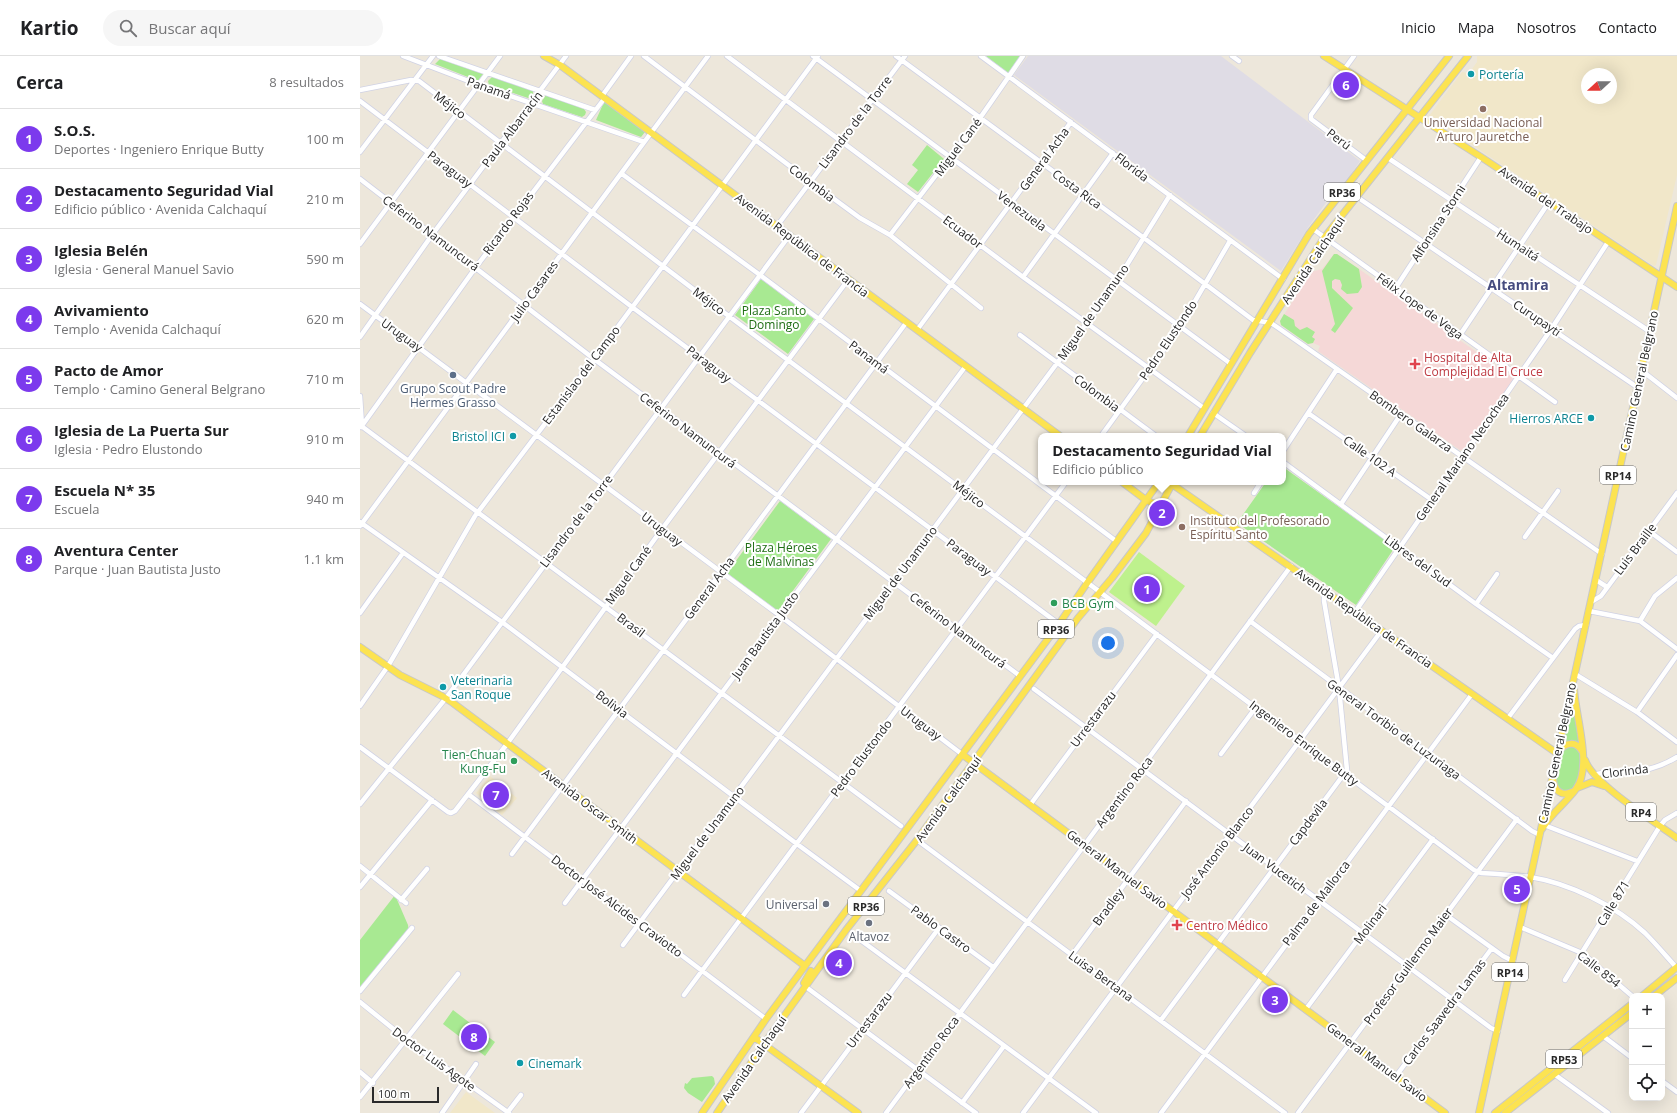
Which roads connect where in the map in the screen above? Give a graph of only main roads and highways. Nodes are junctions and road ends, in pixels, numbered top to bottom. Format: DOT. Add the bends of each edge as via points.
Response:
graph roads {
  1 [pos="544,56"];
  2 [pos="1324,56"];
  3 [pos="1449,56"];
  4 [pos="1468,56"];
  5 [pos="1408,110"];
  6 [pos="1417,116"];
  7 [pos="1677,206"];
  8 [pos="1661,276"];
  9 [pos="1677,287"];
  10 [pos="1056,433"];
  11 [pos="1190,433"];
  12 [pos="1202,433"];
  13 [pos="1126,485"];
  14 [pos="1157,485"];
  15 [pos="1170,485"];
  16 [pos="1174,485"];
  17 [pos="1146,500"];
  18 [pos="1161,507"];
  19 [pos="360,647"];
  20 [pos="1575,674"];
  21 [pos="1559,752"];
  22 [pos="962,755"];
  23 [pos="1584,755"];
  24 [pos="974,763"];
  25 [pos="1553,779"];
  26 [pos="1605,786"];
  27 [pos="1575,790"];
  28 [pos="1540,833"];
  29 [pos="1677,838"];
  30 [pos="805,966"];
  31 [pos="1677,967"];
  32 [pos="813,972"];
  33 [pos="1677,978"];
  34 [pos="1646,993"];
  35 [pos="1658,993"];
  36 [pos="1629,1006"];
  37 [pos="1629,1015"];
  38 [pos="783,1017"];
  39 [pos="754,1037"];
  40 [pos="764,1044"];
  41 [pos="740,1058"];
  42 [pos="750,1064"];
  43 [pos="702,1113"];
  44 [pos="718,1113"];
  45 [pos="858,1113"];
  46 [pos="1445,1113"];
  47 [pos="1479,1113"];
  48 [pos="1495,1113"];
  49 [pos="1505,1113"];
  1 -- 10 [label="main road, Avenida República de Francia" via="560,65"];
  2 -- 5 [label="main road, Avenida del Trabajo"];
  3 -- 5 [label="main road, Avenida Calchaquí / RP36"];
  4 -- 6 [label="main road, Avenida Calchaquí / RP36"];
  5 -- 6 [label="main road, Avenida del Trabajo"];
  5 -- 11 [label="main road, Avenida Calchaquí / RP36" via="1313,230"];
  6 -- 8 [label="main road, Avenida del Trabajo"];
  6 -- 12 [label="main road, Avenida Calchaquí / RP36" via="1388,158 1324,238"];
  7 -- 8 [label="main road, Camino General Belgrano / RP14"];
  8 -- 9 [label="main road, Avenida del Trabajo"];
  8 -- 20 [label="main road, Camino General Belgrano / RP14"];
  13 -- 17 [label="main road"];
  14 -- 17 [label="main road, Avenida Calchaquí / RP36"];
  15 -- 18 [label="main road, Avenida Calchaquí / RP36"];
  16 -- 21 [label="main road, Avenida República de Francia"];
  17 -- 18 [label="main road"];
  17 -- 22 [label="main road, Avenida Calchaquí / RP36" via="1059,624"];
  18 -- 24 [label="main road, Avenida Calchaquí / RP36" via="1146,533 1078,618"];
  19 -- 30 [label="main road, Avenida Oscar Smith" via="409,680 446,698"];
  20 -- 21 [label="main road, Camino General Belgrano / RP14"];
  20 -- 23 [label="main road, Camino General Belgrano / RP14" via="1575,695"];
  21 -- 23 [label="main road" via="1564,746 1572,744 1578,746"];
  21 -- 25 [label="main road, Camino General Belgrano"];
  22 -- 24 [label="main road, General Manuel Savio"];
  22 -- 30 [label="main road, Avenida Calchaquí / RP36"];
  23 -- 26 [label="main road, RP4" via="1589,769"];
  23 -- 27 [label="main road, Camino General Belgrano" via="1581,776"];
  24 -- 32 [label="main road, Avenida Calchaquí / RP36"];
  24 -- 46 [label="main road, General Manuel Savio"];
  25 -- 27 [label="main road" via="1555,788 1560,792 1565,794"];
  25 -- 28 [label="main road, Camino General Belgrano / RP14"];
  26 -- 27 [label="main road" via="1592,782"];
  26 -- 29 [label="main road, RP4"];
  27 -- 28 [label="main road, Camino General Belgrano / RP14"];
  28 -- 47 [label="main road, Camino General Belgrano / RP14"];
  30 -- 39 [label="main road, Avenida Calchaquí / RP36"];
  31 -- 34 [label="main road"];
  32 -- 38 [label="main road"];
  32 -- 38 [label="main road, Avenida Calchaquí / RP36" via="806,987"];
  33 -- 35 [label="main road"];
  36 -- 48 [label="main road, RP53"];
  37 -- 49 [label="main road, RP53"];
  38 -- 40 [label="main road, Avenida Calchaquí / RP36"];
  39 -- 40 [label="main road"];
  39 -- 41 [label="main road, Avenida Calchaquí / RP36"];
  40 -- 42 [label="main road, Avenida Calchaquí / RP36"];
  40 -- 45 [label="main road"];
  41 -- 42 [label="main road"];
  41 -- 43 [label="main road, Avenida Calchaquí / RP36"];
  42 -- 44 [label="main road, Avenida Calchaquí" via="751,1069"];
}
